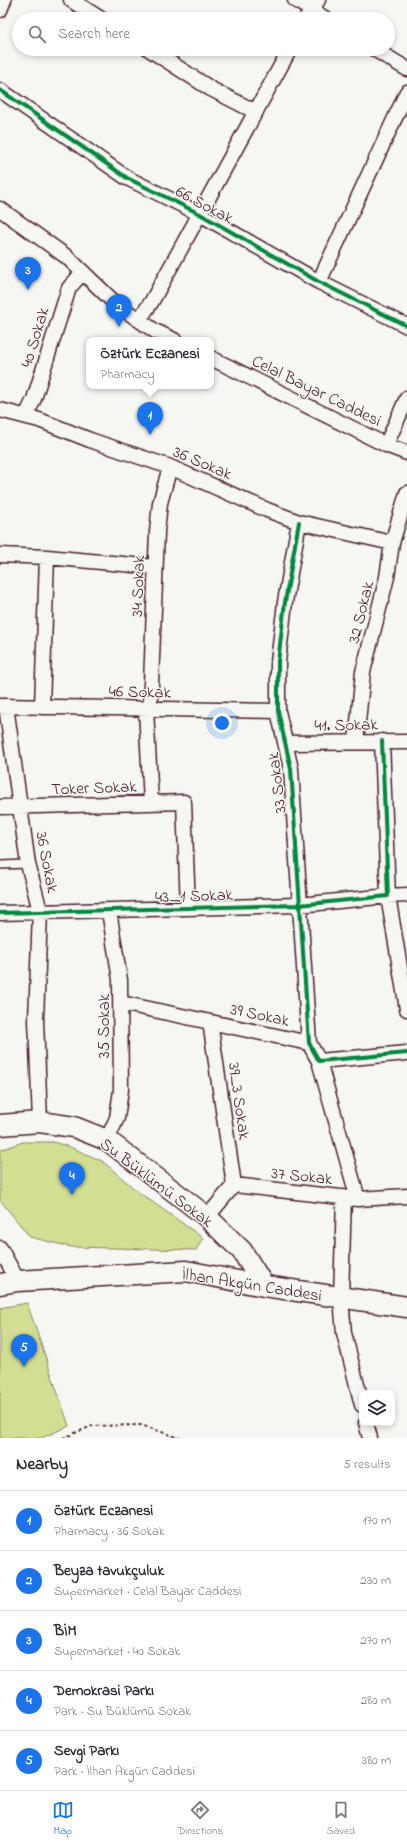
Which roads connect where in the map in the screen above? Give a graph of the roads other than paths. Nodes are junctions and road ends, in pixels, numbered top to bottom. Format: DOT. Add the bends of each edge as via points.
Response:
graph roads {
  1 [pos="4,0"];
  2 [pos="71,0"];
  3 [pos="295,0"];
  4 [pos="0,10"];
  5 [pos="312,10"];
  6 [pos="90,12"];
  7 [pos="160,56"];
  8 [pos="286,56"];
  9 [pos="385,56"];
  10 [pos="407,70"];
  11 [pos="0,90"];
  12 [pos="407,92"];
  13 [pos="256,112"];
  14 [pos="0,209"];
  15 [pos="200,214"];
  16 [pos="83,272"];
  17 [pos="319,282"];
  18 [pos="139,320"];
  19 [pos="407,326"];
  20 [pos="168,337"];
  21 [pos="214,359"];
  22 [pos="407,398"];
  23 [pos="0,410"];
  24 [pos="26,416"];
  25 [pos="386,445"];
  26 [pos="407,453"];
  27 [pos="170,467"];
  28 [pos="407,494"];
  29 [pos="299,522"];
  30 [pos="392,543"];
  31 [pos="0,555"];
  32 [pos="47,557"];
  33 [pos="155,567"];
  34 [pos="3,706"];
  35 [pos="42,707"];
  36 [pos="148,709"];
  37 [pos="278,711"];
  38 [pos="382,741"];
  39 [pos="356,742"];
  40 [pos="407,742"];
  41 [pos="285,743"];
  42 [pos="151,803"];
  43 [pos="0,807"];
  44 [pos="20,807"];
  45 [pos="28,864"];
  46 [pos="0,865"];
  47 [pos="407,895"];
  48 [pos="388,896"];
  49 [pos="299,905"];
  50 [pos="188,908"];
  51 [pos="109,910"];
  52 [pos="40,911"];
  53 [pos="0,913"];
  54 [pos="121,1003"];
  55 [pos="407,1009"];
  56 [pos="210,1022"];
  57 [pos="309,1043"];
  58 [pos="407,1053"];
  59 [pos="319,1061"];
  60 [pos="40,1122"];
  61 [pos="0,1125"];
  62 [pos="107,1140"];
  63 [pos="234,1185"];
  64 [pos="407,1196"];
  65 [pos="351,1198"];
  66 [pos="207,1217"];
  67 [pos="0,1248"];
  68 [pos="9,1283"];
  69 [pos="264,1286"];
  70 [pos="341,1298"];
  71 [pos="407,1308"];
  72 [pos="359,1393"];
  73 [pos="367,1426"];
  74 [pos="370,1438"];
  1 -- 4 [label="street"];
  2 -- 6 [label="street"];
  3 -- 5 [label="street"];
  7 -- 13 [label="street" via="211,89"];
  8 -- 13 [label="street"];
  9 -- 10 [label="street"];
  11 -- 15 [label="street, 66 Sokak" via="126,178"];
  12 -- 17 [label="street"];
  13 -- 15 [label="street"];
  14 -- 16 [label="street" via="67,257"];
  15 -- 17 [label="street, 66 Sokak"];
  15 -- 18 [label="street"];
  16 -- 18 [label="street" via="116,304"];
  16 -- 24 [label="street, 40 Sokak" via="69,288 34,399"];
  17 -- 19 [label="street, 66 Sokak"];
  18 -- 20 [label="street"];
  21 -- 25 [label="street, Celal Bayar Caddesi"];
  22 -- 25 [label="street"];
  23 -- 24 [label="street, 36 Sokak"];
  24 -- 27 [label="street, 36 Sokak"];
  25 -- 26 [label="street, Celal Bayar Caddesi"];
  27 -- 29 [label="street, 36 Sokak"];
  27 -- 33 [label="street, 34 Sokak" via="160,503"];
  28 -- 30 [label="street, 32 Sokak"];
  29 -- 30 [label="street, 36 Sokak"];
  29 -- 37 [label="street, 33 Sokak" via="278,662"];
  30 -- 39 [label="street, 32 Sokak" via="387,577 363,672"];
  31 -- 32 [label="street"];
  32 -- 33 [label="street"];
  32 -- 35 [label="street"];
  33 -- 36 [label="street, 34 Sokak"];
  34 -- 35 [label="street, 46 Sokak"];
  34 -- 44 [label="street, 36 Sokak"];
  35 -- 36 [label="street, 46 Sokak"];
  36 -- 37 [label="street, 46 Sokak"];
  36 -- 42 [label="street, 34 Sokak"];
  37 -- 41 [label="street, 33 Sokak"];
  38 -- 39 [label="street, 41. Sokak"];
  38 -- 40 [label="street, 41. Sokak"];
  38 -- 48 [label="street"];
  39 -- 41 [label="street, 41. Sokak"];
  41 -- 49 [label="street, 33 Sokak" via="291,770"];
  42 -- 44 [label="street, Toker Sokak"];
  42 -- 50 [label="street, Toker Sokak" via="184,802"];
  43 -- 44 [label="street, Toker Sokak"];
  44 -- 45 [label="street, 36 Sokak"];
  45 -- 46 [label="lane"];
  45 -- 52 [label="street, 36 Sokak"];
  47 -- 48 [label="street, 43_1 Sokak"];
  48 -- 49 [label="street, 43_1 Sokak"];
  48 -- 55 [label="street"];
  49 -- 50 [label="street, 43_1 Sokak"];
  49 -- 57 [label="street, 33 Sokak"];
  50 -- 51 [label="street, 43_1 Sokak"];
  51 -- 52 [label="street, 43_1 Sokak"];
  51 -- 54 [label="street, 35 Sokak"];
  52 -- 53 [label="street, 43_1 Sokak"];
  52 -- 60 [label="street, 36 Sokak" via="36,1020"];
  54 -- 56 [label="street, 39 Sokak"];
  54 -- 62 [label="street, 35 Sokak" via="121,1090 117,1118"];
  56 -- 57 [label="street, 39 Sokak"];
  56 -- 63 [label="street, 39_3 Sokak"];
  57 -- 59 [label="street, 39 Sokak"];
  58 -- 59 [label="street"];
  59 -- 65 [label="street, 39 Sokak"];
  60 -- 61 [label="main road, Su Büklümü Sokak"];
  60 -- 62 [label="main road, Su Büklümü Sokak" via="74,1127"];
  62 -- 66 [label="main road, Su Büklümü Sokak"];
  63 -- 65 [label="street, 37 Sokak"];
  63 -- 66 [label="street"];
  64 -- 65 [label="street, 37 Sokak"];
  65 -- 70 [label="street, 39 Sokak"];
  66 -- 69 [label="main road, Su Büklümü Sokak" via="242,1251"];
  67 -- 68 [label="street"];
  68 -- 69 [label="main road, İlhan Akgün Caddesi" via="186,1271"];
  69 -- 70 [label="main road, İlhan Akgün Caddesi"];
  70 -- 71 [label="main road, İlhan Akgün Caddesi"];
  70 -- 72 [label="street, 39 Sokak" via="344,1333"];
  73 -- 74 [label="street"];
}
